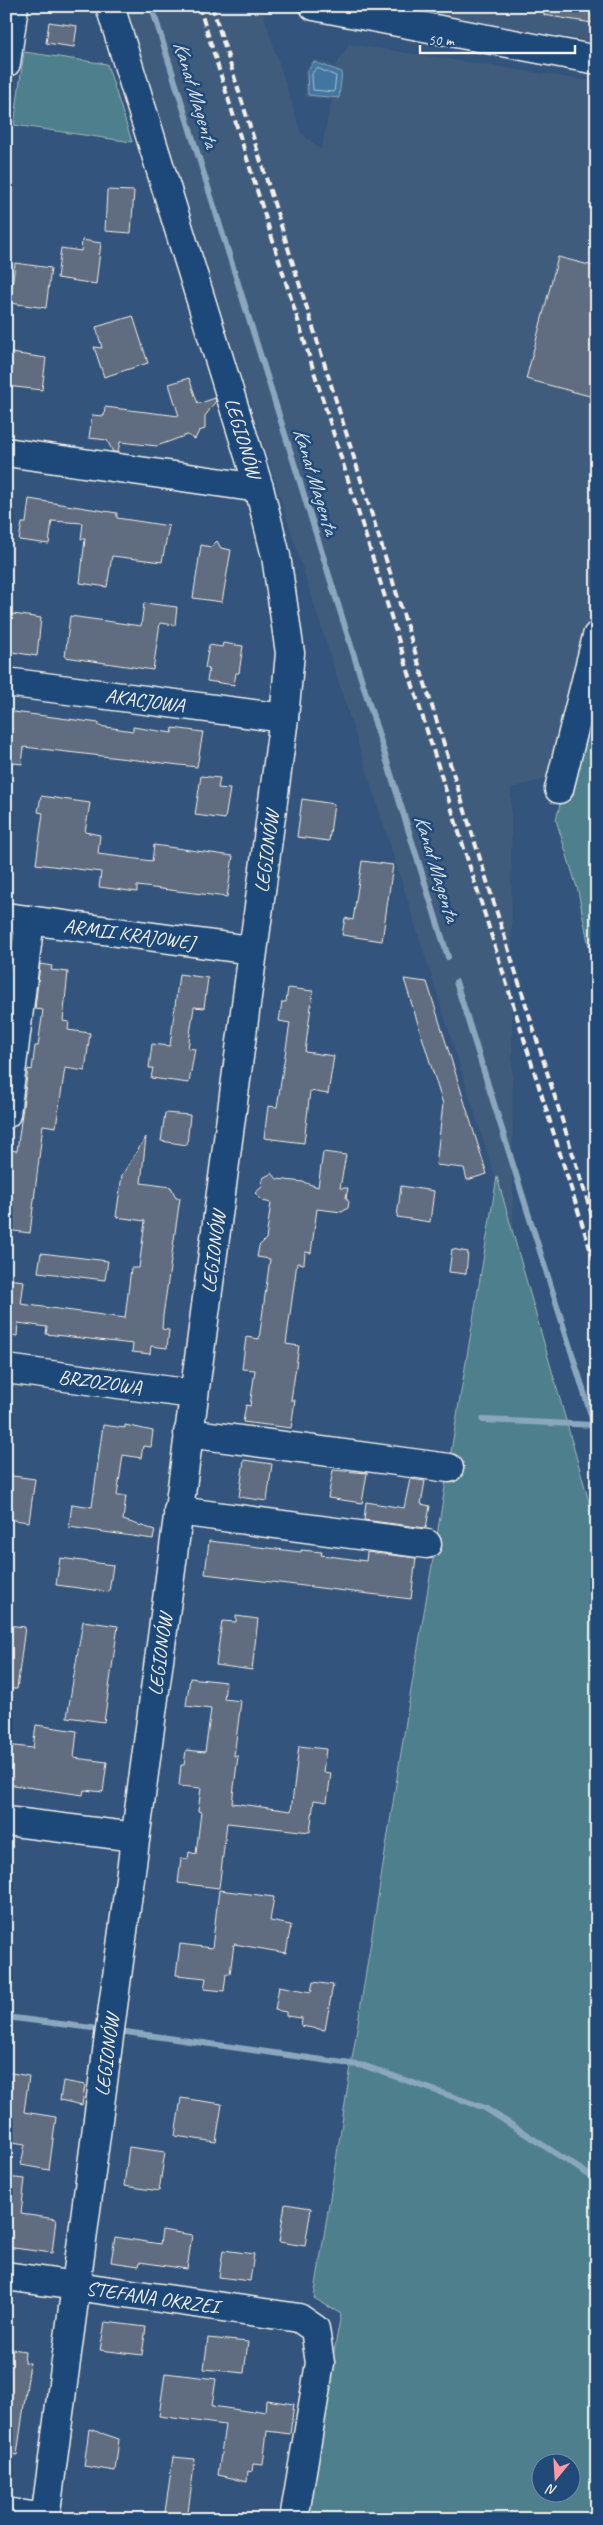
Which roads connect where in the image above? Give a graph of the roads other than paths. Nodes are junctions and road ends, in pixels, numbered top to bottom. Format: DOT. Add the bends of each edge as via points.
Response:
graph roads {
  1 [pos="14,6"];
  2 [pos="110,6"];
  3 [pos="314,6"];
  4 [pos="597,60"];
  5 [pos="6,63"];
  6 [pos="6,452"];
  7 [pos="259,488"];
  8 [pos="597,636"];
  9 [pos="6,682"];
  10 [pos="284,718"];
  11 [pos="559,789"];
  12 [pos="18,918"];
  13 [pos="251,950"];
  14 [pos="6,1114"];
  15 [pos="6,1369"];
  16 [pos="194,1394"];
  17 [pos="188,1432"];
  18 [pos="450,1468"];
  19 [pos="178,1511"];
  20 [pos="427,1544"];
  21 [pos="6,1821"];
  22 [pos="135,1837"];
  23 [pos="6,2276"];
  24 [pos="77,2286"];
  25 [pos="6,2512"];
  26 [pos="45,2518"];
  27 [pos="294,2519"];
  1 -- 5 [label="street"];
  2 -- 7 [label="street, LEGIONÓW"];
  3 -- 4 [label="street"];
  6 -- 7 [label="street"];
  7 -- 10 [label="street, LEGIONÓW" via="276,556 290,653"];
  8 -- 11 [label="street"];
  9 -- 10 [label="street, AKACJOWA"];
  10 -- 13 [label="street, LEGIONÓW"];
  12 -- 13 [label="street, ARMII KRAJOWEJ"];
  12 -- 14 [label="street"];
  13 -- 16 [label="street, LEGIONÓW"];
  15 -- 16 [label="street, BRZOZOWA"];
  16 -- 17 [label="street, LEGIONÓW"];
  17 -- 18 [label="street"];
  17 -- 19 [label="street, LEGIONÓW"];
  19 -- 20 [label="street"];
  19 -- 22 [label="street, LEGIONÓW"];
  21 -- 22 [label="street"];
  22 -- 24 [label="street, LEGIONÓW"];
  23 -- 24 [label="street, STEFANA OKRZEI"];
  24 -- 26 [label="street, LEGIONÓW"];
  24 -- 27 [label="street, STEFANA OKRZEI" via="298,2318 314,2329 320,2363"];
  25 -- 26 [label="street"];
}
